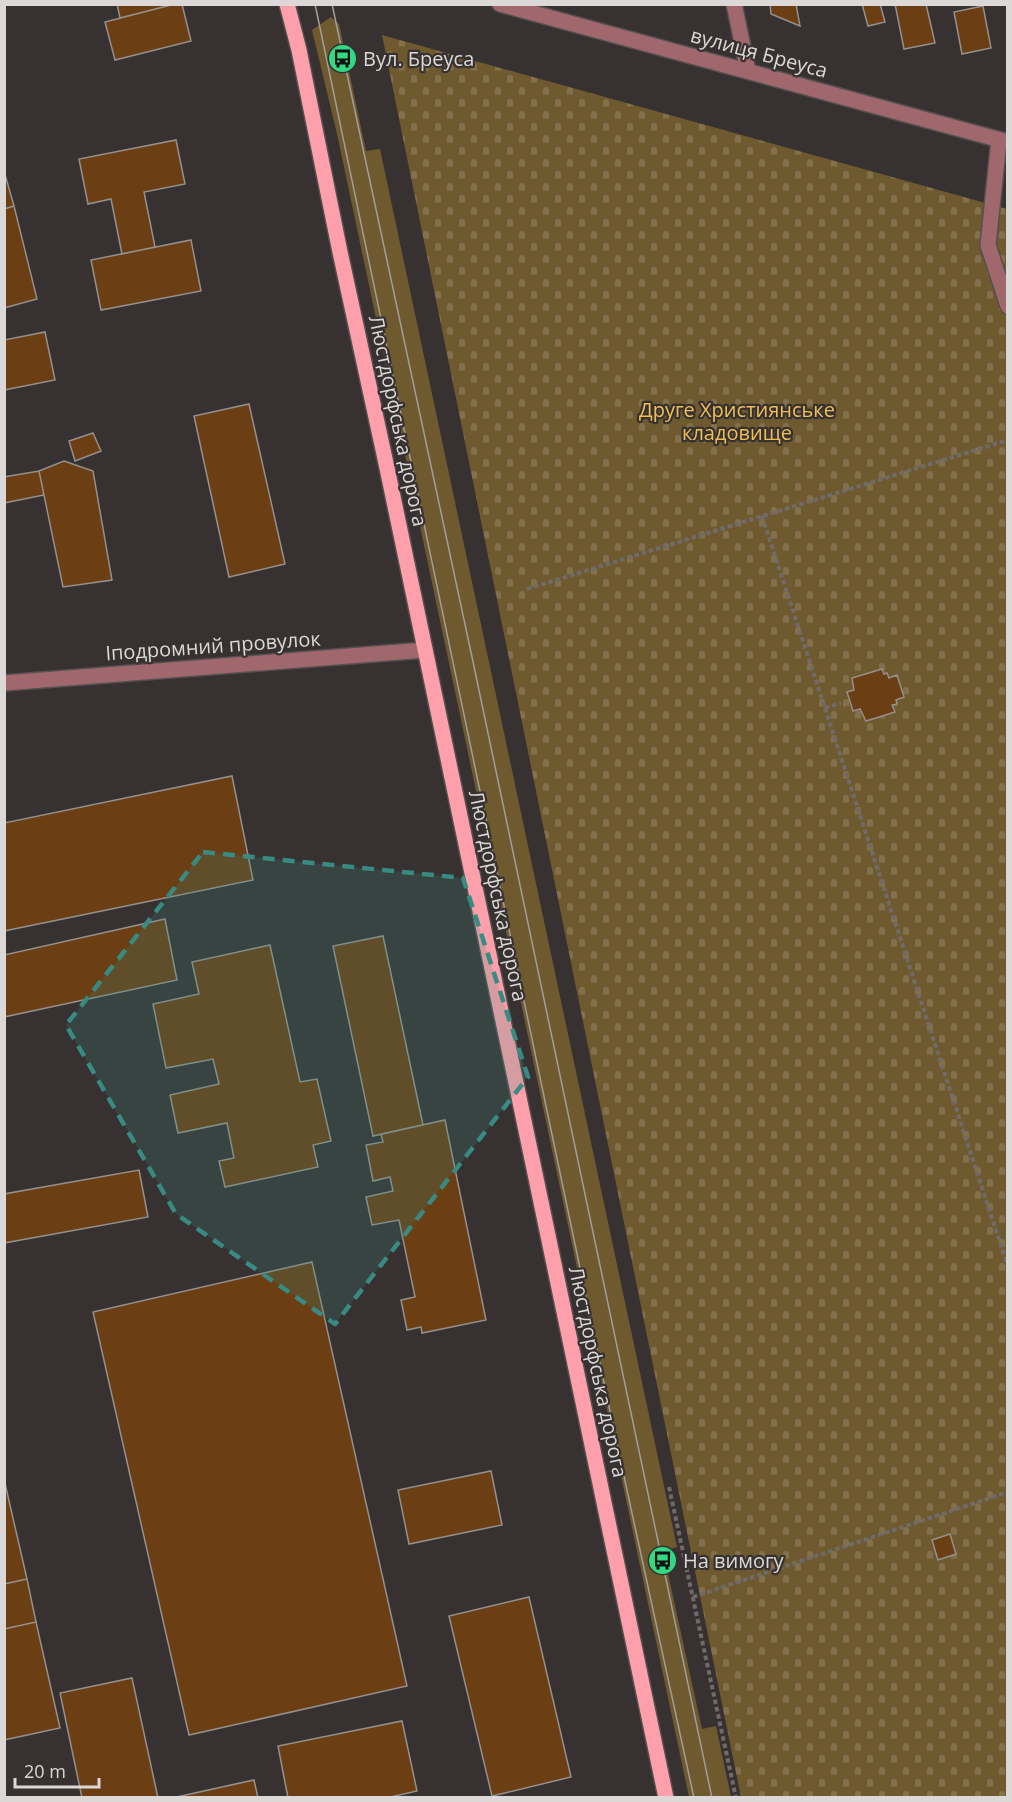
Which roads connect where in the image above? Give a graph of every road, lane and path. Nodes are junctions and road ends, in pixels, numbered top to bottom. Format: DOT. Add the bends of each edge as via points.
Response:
graph roads {
  1 [pos="287,4"];
  2 [pos="500,4"];
  3 [pos="734,4"];
  4 [pos="748,72"];
  5 [pos="1004,141"];
  6 [pos="1008,306"];
  7 [pos="1008,440"];
  8 [pos="762,516"];
  9 [pos="527,589"];
  10 [pos="425,650"];
  11 [pos="4,683"];
  12 [pos="841,703"];
  13 [pos="825,708"];
  14 [pos="1008,1267"];
  15 [pos="669,1487"];
  16 [pos="1008,1492"];
  17 [pos="693,1598"];
  18 [pos="666,1797"];
  19 [pos="736,1797"];
  1 -- 10 [label="main road, Люстдорфська дорога"];
  2 -- 4 [label="street, вулиця Бреуса"];
  3 -- 4 [label="street"];
  4 -- 5 [label="street, вулиця Бреуса"];
  5 -- 6 [label="street" via="988,244"];
  7 -- 8 [label="path"];
  8 -- 9 [label="path"];
  8 -- 13 [label="path"];
  10 -- 11 [label="street, Іподромний провулок"];
  10 -- 18 [label="main road, Люстдорфська дорога"];
  12 -- 13 [label="path"];
  13 -- 14 [label="path"];
  15 -- 17 [label="path"];
  16 -- 17 [label="path"];
  17 -- 19 [label="path"];
}
